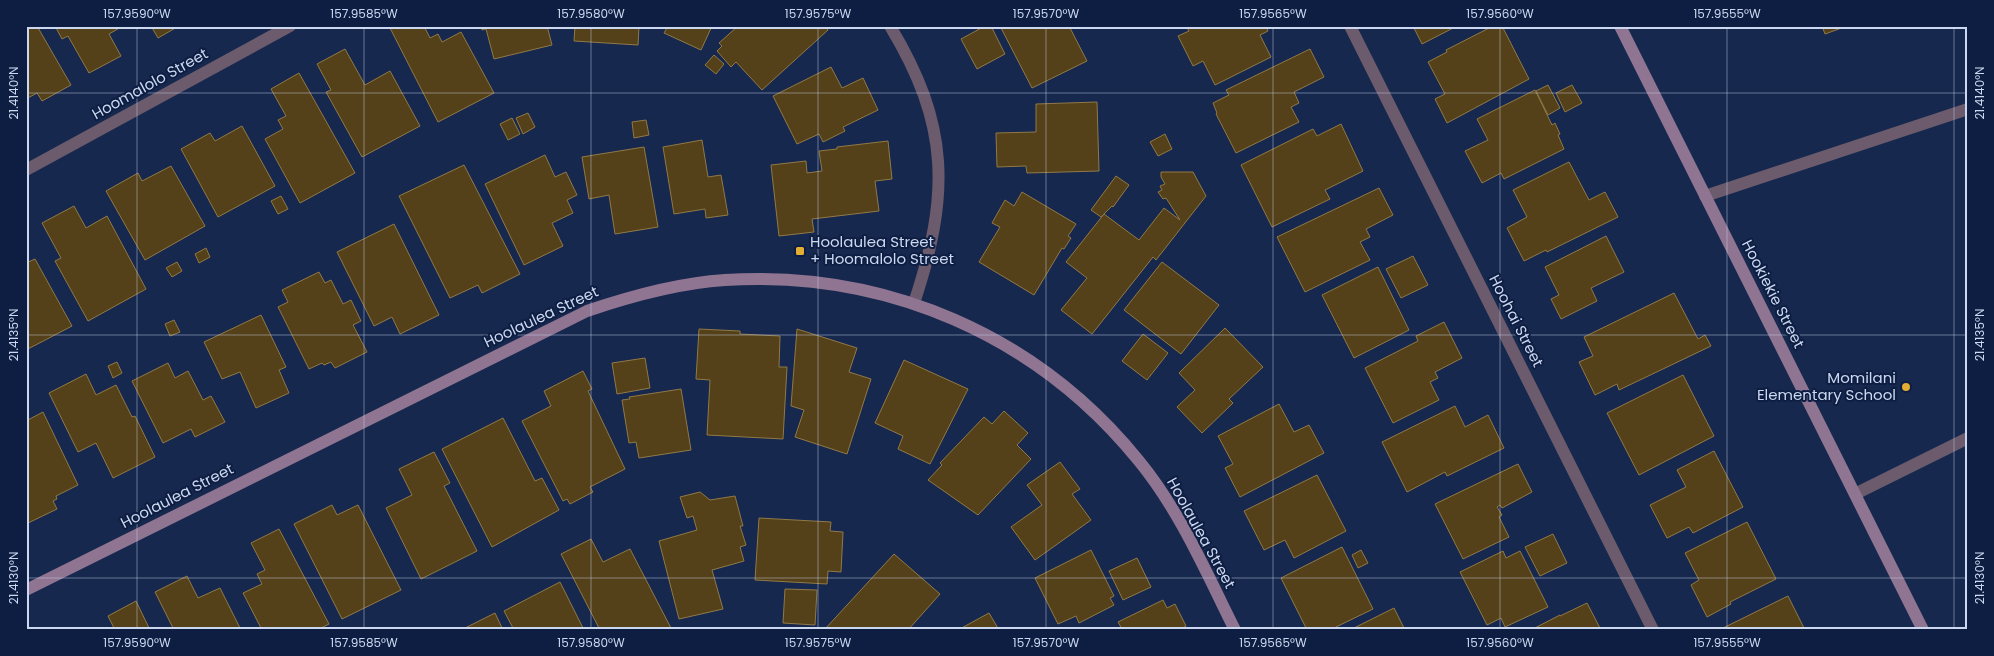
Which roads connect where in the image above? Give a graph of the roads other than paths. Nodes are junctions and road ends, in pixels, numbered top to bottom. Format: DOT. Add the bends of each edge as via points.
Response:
graph roads {
  1 [pos="290,26"];
  2 [pos="890,26"];
  3 [pos="1350,26"];
  4 [pos="1620,26"];
  5 [pos="1968,109"];
  6 [pos="26,170"];
  7 [pos="1705,196"];
  8 [pos="914,303"];
  9 [pos="1968,438"];
  10 [pos="1855,494"];
  11 [pos="26,590"];
  12 [pos="1235,630"];
  13 [pos="1653,630"];
  14 [pos="1923,630"];
  1 -- 6 [label="street, Hoomalolo Street"];
  2 -- 8 [label="street" via="922,89 938,152 938,208 927,264"];
  3 -- 13 [label="street, Hoohai Street"];
  4 -- 7 [label="street, Hookiekie Street"];
  5 -- 7 [label="street"];
  7 -- 10 [label="street, Hookiekie Street"];
  8 -- 11 [label="street, Hoolaulea Street" via="862,289 808,280 761,279 690,284 620,300 547,330"];
  8 -- 12 [label="street, Hoolaulea Street" via="962,322 1042,368 1110,428 1140,461 1166,498"];
  9 -- 10 [label="street"];
  10 -- 14 [label="street, Hookiekie Street"];
}
